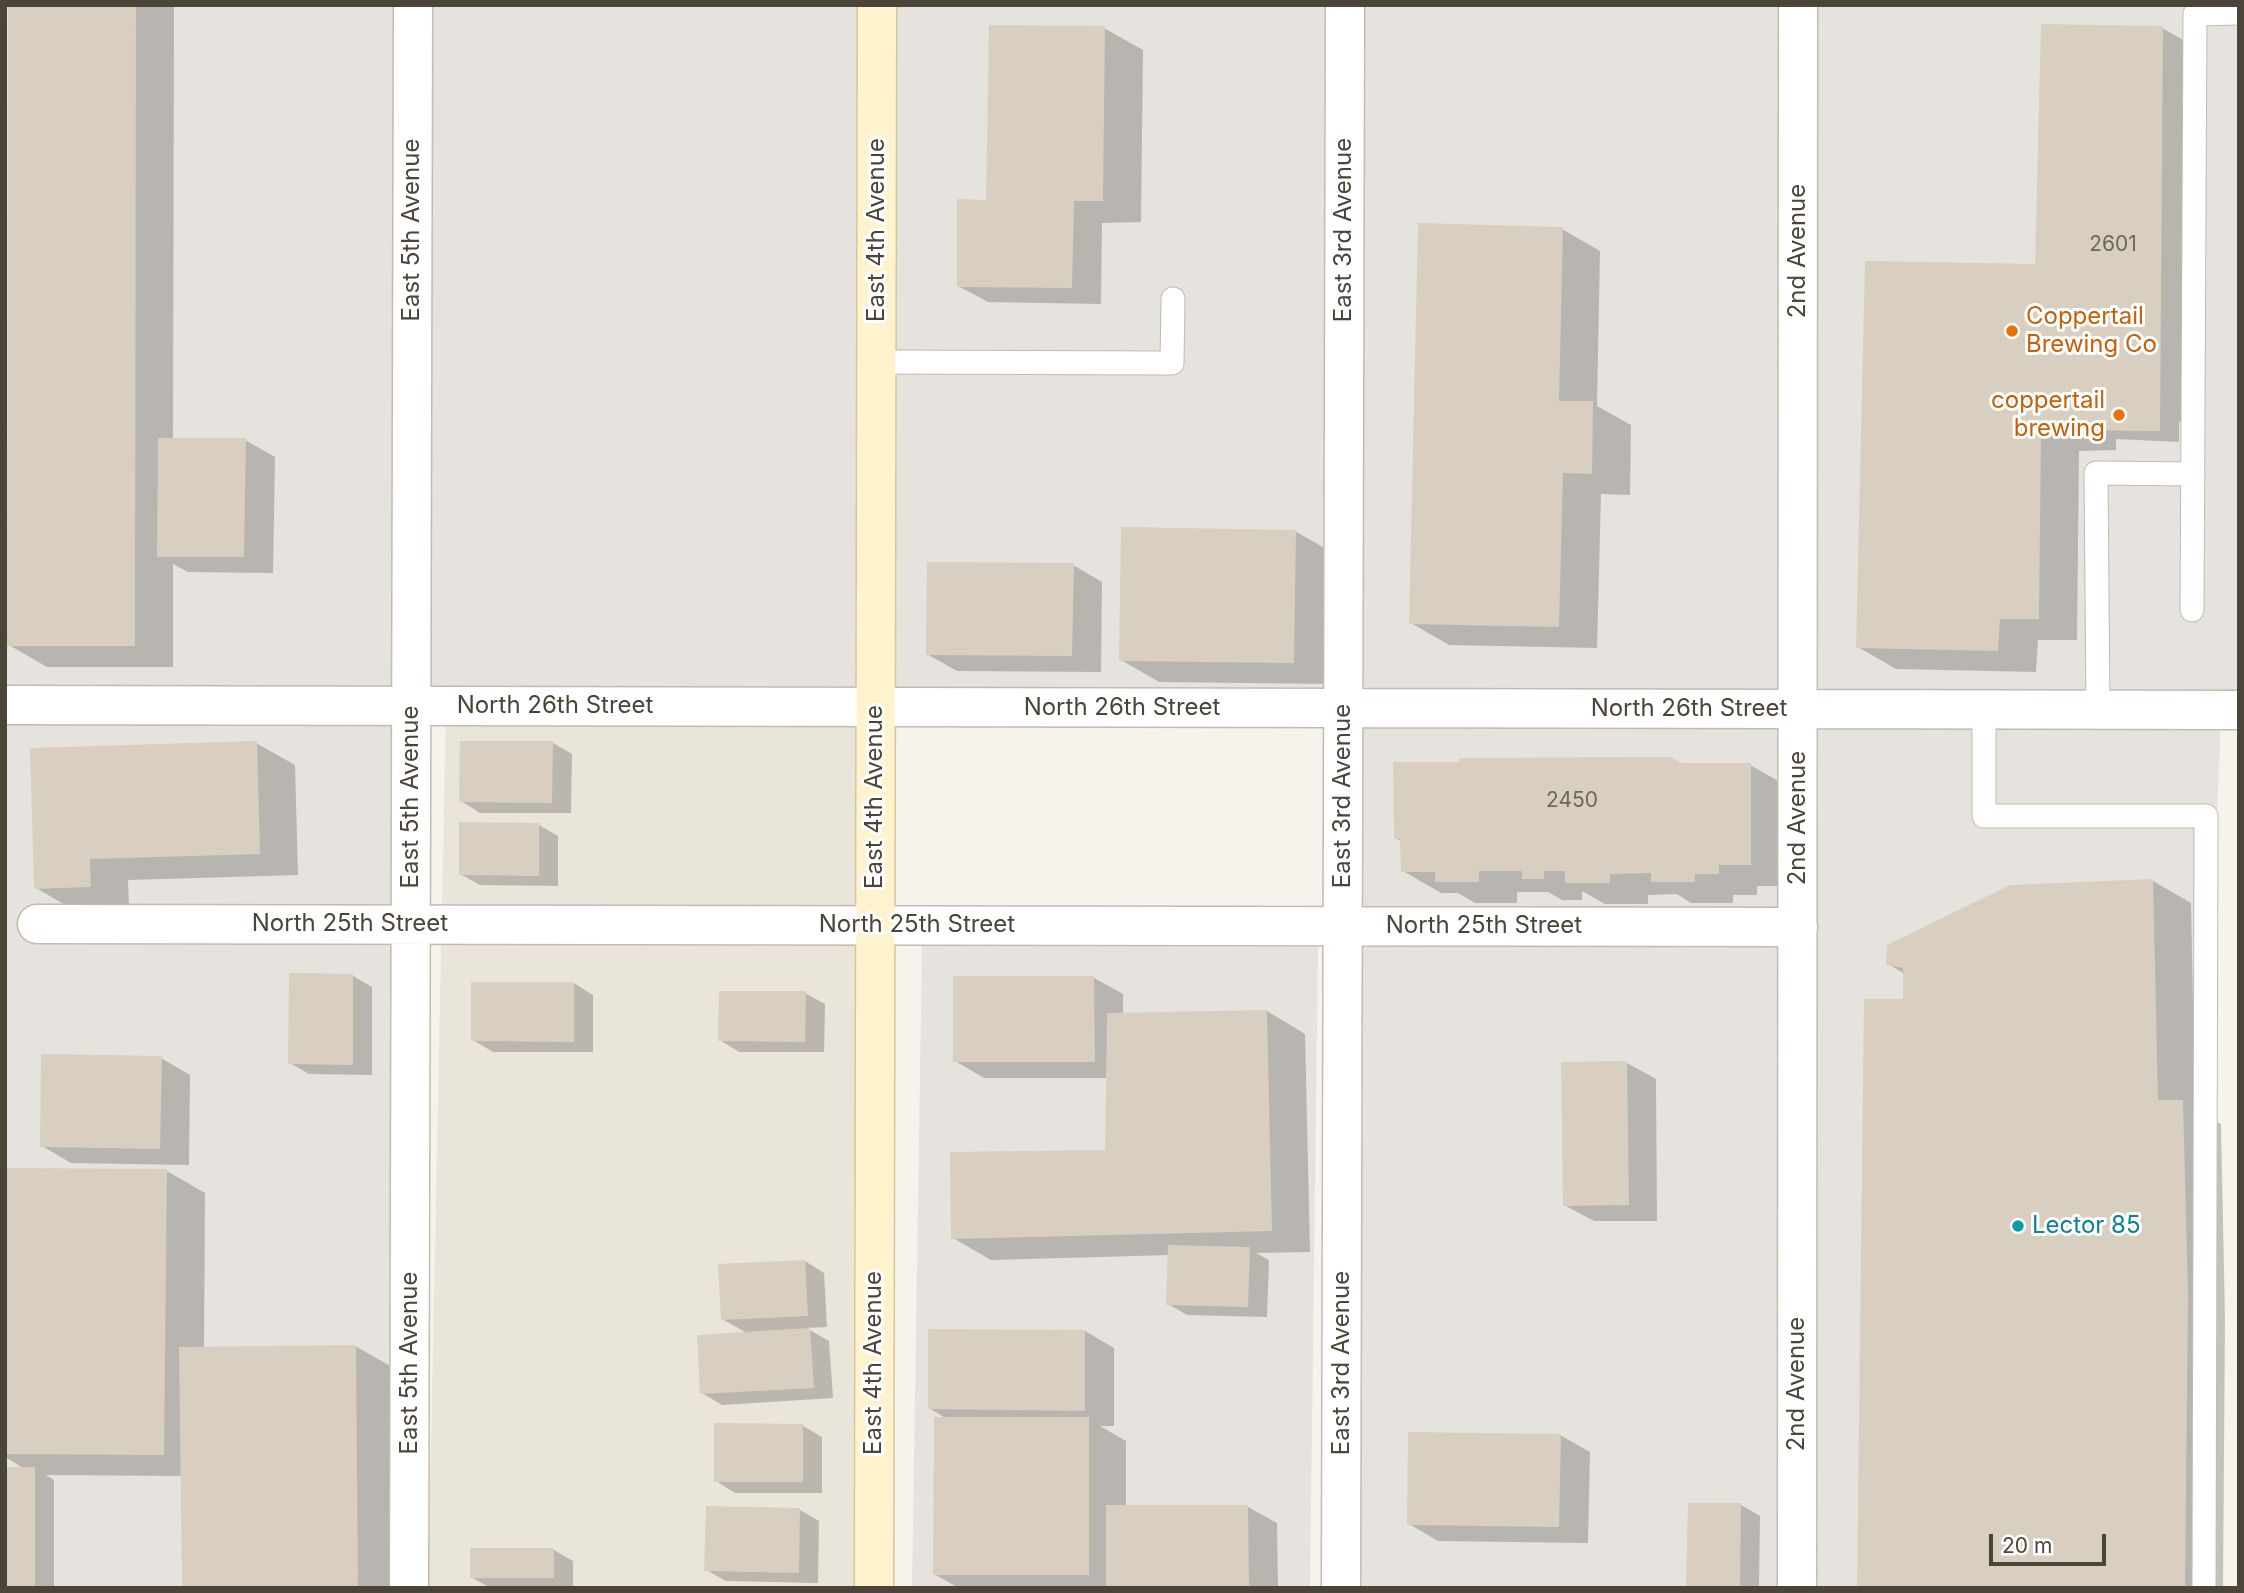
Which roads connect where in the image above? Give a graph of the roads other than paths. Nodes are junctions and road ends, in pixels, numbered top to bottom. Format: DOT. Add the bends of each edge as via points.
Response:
graph roads {
  1 [pos="413,5"];
  2 [pos="877,5"];
  3 [pos="1345,5"];
  4 [pos="1797,5"];
  5 [pos="2239,13"];
  6 [pos="1173,299"];
  7 [pos="876,362"];
  8 [pos="2193,474"];
  9 [pos="2192,610"];
  10 [pos="5,705"];
  11 [pos="411,706"];
  12 [pos="876,707"];
  13 [pos="1343,708"];
  14 [pos="1799,709"];
  15 [pos="1984,709"];
  16 [pos="2098,709"];
  17 [pos="2239,710"];
  18 [pos="37,923"];
  19 [pos="411,924"];
  20 [pos="875,925"];
  21 [pos="1343,926"];
  22 [pos="1798,927"];
  23 [pos="410,1588"];
  24 [pos="874,1588"];
  25 [pos="1341,1588"];
  26 [pos="1797,1588"];
  27 [pos="2204,1588"];
  1 -- 11 [label="street, East 5th Avenue"];
  2 -- 7 [label="street, East 4th Avenue"];
  3 -- 13 [label="street, East 3rd Avenue"];
  4 -- 14 [label="street, 2nd Avenue"];
  5 -- 8 [label="lane" via="2195,14"];
  6 -- 7 [label="lane" via="1172,363"];
  7 -- 12 [label="street, East 4th Avenue"];
  8 -- 9 [label="lane"];
  8 -- 16 [label="lane" via="2096,473"];
  10 -- 11 [label="street, North 26th Street"];
  11 -- 12 [label="street, North 26th Street"];
  11 -- 19 [label="street, East 5th Avenue"];
  12 -- 13 [label="street, North 26th Street"];
  12 -- 20 [label="street, East 4th Avenue"];
  13 -- 14 [label="street, North 26th Street"];
  13 -- 21 [label="street, East 3rd Avenue"];
  14 -- 15 [label="street, North 26th Street"];
  14 -- 22 [label="street, 2nd Avenue"];
  15 -- 16 [label="street, North 26th Street"];
  15 -- 27 [label="lane" via="1984,816 2206,816"];
  16 -- 17 [label="street, North 26th Street"];
  18 -- 19 [label="street, North 25th Street"];
  19 -- 20 [label="street, North 25th Street"];
  19 -- 23 [label="street, East 5th Avenue"];
  20 -- 21 [label="street, North 25th Street"];
  20 -- 24 [label="street, East 4th Avenue"];
  21 -- 22 [label="street, North 25th Street"];
  21 -- 25 [label="street, East 3rd Avenue"];
  22 -- 26 [label="street, 2nd Avenue"];
}
